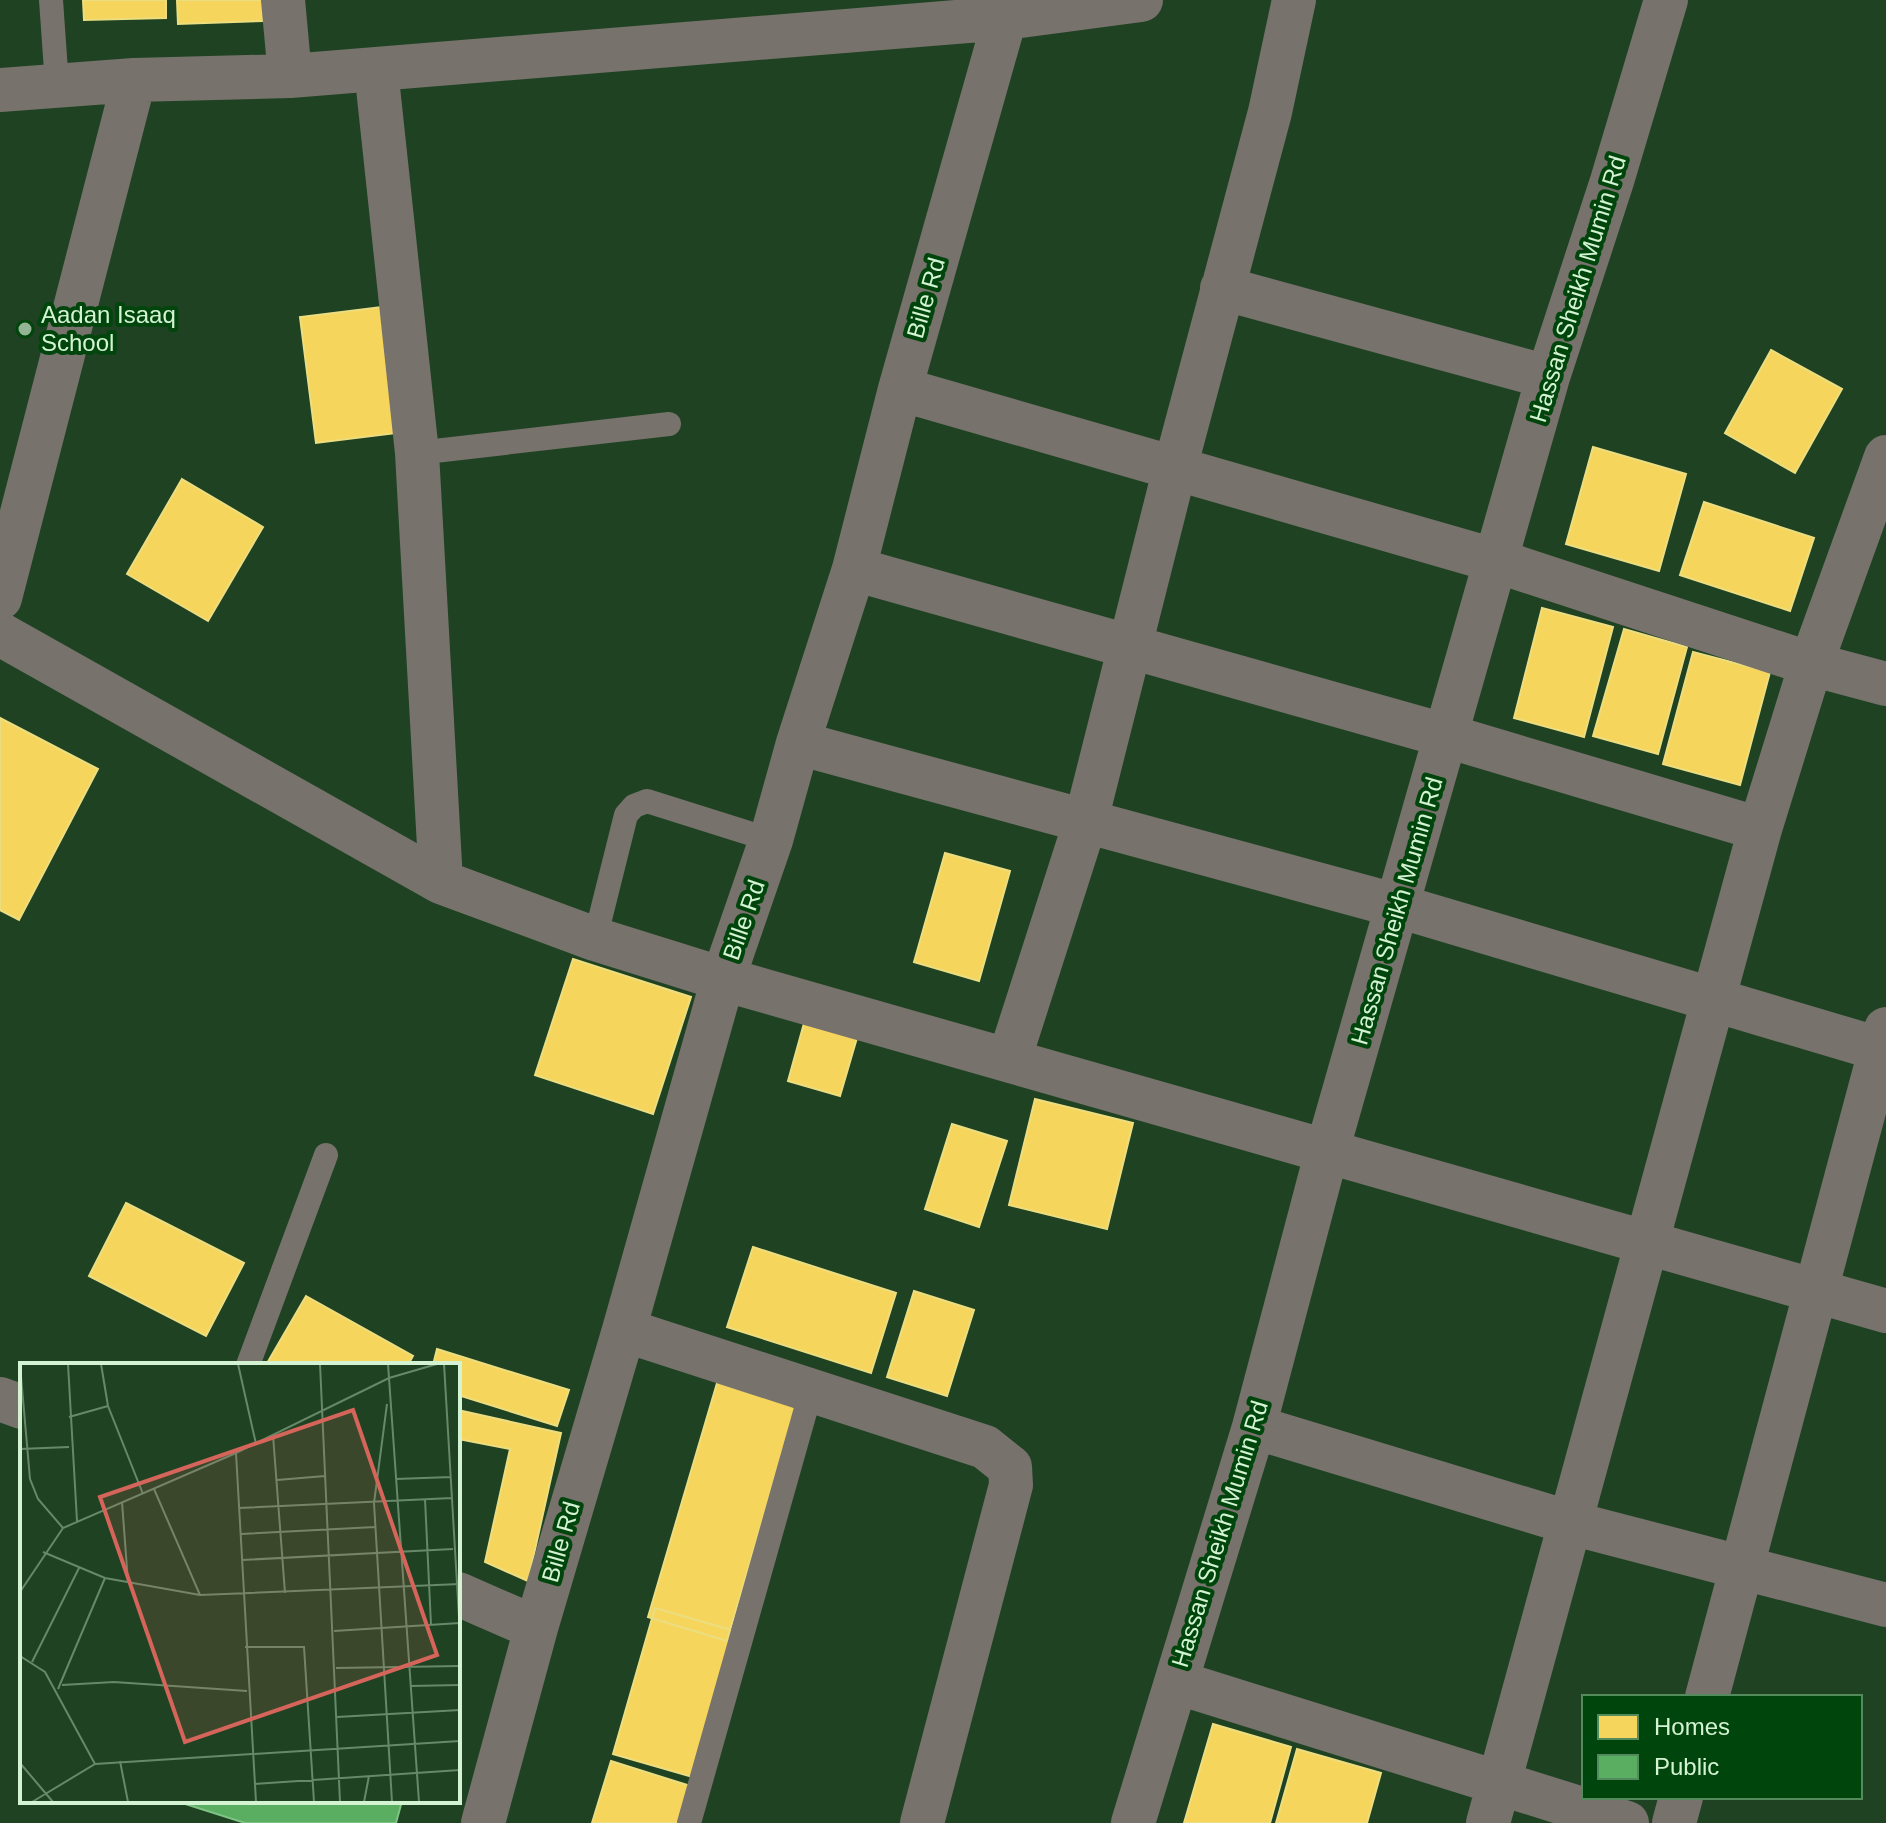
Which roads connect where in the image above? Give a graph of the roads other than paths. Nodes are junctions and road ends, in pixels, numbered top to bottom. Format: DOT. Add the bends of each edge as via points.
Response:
graph roads {
  1 [pos="51,0"];
  2 [pos="283,0"];
  3 [pos="1141,0"];
  4 [pos="1294,0"];
  5 [pos="1666,0"];
  6 [pos="1005,18"];
  7 [pos="376,69"];
  8 [pos="290,76"];
  9 [pos="134,80"];
  10 [pos="57,85"];
  11 [pos="0,90"];
  12 [pos="1222,288"];
  13 [pos="1548,377"];
  14 [pos="900,389"];
  15 [pos="669,424"];
  16 [pos="417,453"];
  17 [pos="1886,457"];
  18 [pos="1175,468"];
  19 [pos="1497,561"];
  20 [pos="854,569"];
  21 [pos="0,598"];
  22 [pos="0,634"];
  23 [pos="1130,647"];
  24 [pos="1811,664"];
  25 [pos="1886,684"];
  26 [pos="1447,736"];
  27 [pos="798,743"];
  28 [pos="1086,820"];
  29 [pos="1760,829"];
  30 [pos="771,840"];
  31 [pos="441,882"];
  32 [pos="1398,906"];
  33 [pos="595,939"];
  34 [pos="723,979"];
  35 [pos="1715,1000"];
  36 [pos="1884,1043"];
  37 [pos="1009,1060"];
  38 [pos="1327,1151"];
  39 [pos="326,1155"];
  40 [pos="1648,1243"];
  41 [pos="1816,1291"];
  42 [pos="1886,1311"];
  43 [pos="624,1330"];
  44 [pos="249,1363"];
  45 [pos="811,1391"];
  46 [pos="0,1399"];
  47 [pos="20,1406"];
  48 [pos="1254,1427"];
  49 [pos="1571,1523"];
  50 [pos="1742,1568"];
  51 [pos="460,1595"];
  52 [pos="1886,1605"];
  53 [pos="536,1628"];
  54 [pos="1176,1682"];
  55 [pos="1708,1695"];
  56 [pos="1680,1799"];
  57 [pos="1493,1803"];
  58 [pos="483,1823"];
  59 [pos="689,1823"];
  60 [pos="922,1823"];
  61 [pos="1133,1823"];
  62 [pos="1627,1823"];
  63 [pos="1674,1823"];
  1 -- 10 [label="lane"];
  2 -- 8 [label="street"];
  3 -- 6 [label="street"];
  4 -- 12 [label="street"];
  5 -- 13 [label="street, Hassan Sheikh Mumin Rd"];
  6 -- 7 [label="street"];
  6 -- 14 [label="street, Bille Rd"];
  7 -- 8 [label="street"];
  7 -- 16 [label="street"];
  8 -- 9 [label="street"];
  9 -- 10 [label="street"];
  9 -- 21 [label="street"];
  10 -- 11 [label="street"];
  12 -- 13 [label="street"];
  12 -- 18 [label="street"];
  13 -- 19 [label="street, Hassan Sheikh Mumin Rd"];
  14 -- 18 [label="street"];
  14 -- 20 [label="street, Bille Rd"];
  15 -- 16 [label="lane"];
  16 -- 31 [label="street"];
  17 -- 24 [label="street"];
  18 -- 19 [label="street"];
  18 -- 23 [label="street"];
  19 -- 24 [label="street"];
  19 -- 26 [label="street, Hassan Sheikh Mumin Rd"];
  20 -- 23 [label="street"];
  20 -- 27 [label="street, Bille Rd"];
  22 -- 31 [label="street"];
  23 -- 26 [label="street"];
  23 -- 28 [label="street"];
  24 -- 25 [label="street"];
  24 -- 29 [label="street"];
  26 -- 29 [label="street"];
  26 -- 32 [label="street, Hassan Sheikh Mumin Rd"];
  27 -- 28 [label="street"];
  27 -- 30 [label="street, Bille Rd"];
  28 -- 32 [label="street"];
  28 -- 37 [label="street"];
  29 -- 35 [label="street"];
  30 -- 33 [label="lane" via="647,801 634,806 626,815"];
  30 -- 34 [label="street, Bille Rd"];
  31 -- 33 [label="street"];
  32 -- 35 [label="street"];
  32 -- 38 [label="street, Hassan Sheikh Mumin Rd"];
  33 -- 34 [label="street"];
  34 -- 37 [label="street"];
  34 -- 43 [label="street, Bille Rd"];
  35 -- 36 [label="street"];
  35 -- 40 [label="street"];
  36 -- 41 [label="street"];
  37 -- 38 [label="street"];
  38 -- 40 [label="street"];
  38 -- 48 [label="street, Hassan Sheikh Mumin Rd"];
  39 -- 44 [label="lane"];
  40 -- 41 [label="street"];
  40 -- 49 [label="street"];
  41 -- 42 [label="street"];
  41 -- 50 [label="street"];
  43 -- 45 [label="street"];
  43 -- 53 [label="street, Bille Rd"];
  45 -- 59 [label="lane"];
  45 -- 60 [label="street" via="985,1447 1010,1467 1011,1485"];
  46 -- 47 [label="street"];
  48 -- 49 [label="street"];
  48 -- 54 [label="street, Hassan Sheikh Mumin Rd"];
  49 -- 50 [label="street"];
  49 -- 57 [label="street"];
  50 -- 52 [label="street"];
  50 -- 55 [label="street"];
  51 -- 53 [label="street"];
  53 -- 58 [label="street, Bille Rd"];
  54 -- 57 [label="street"];
  54 -- 61 [label="street, Hassan Sheikh Mumin Rd"];
  56 -- 63 [label="street"];
  57 -- 62 [label="street"];
}
